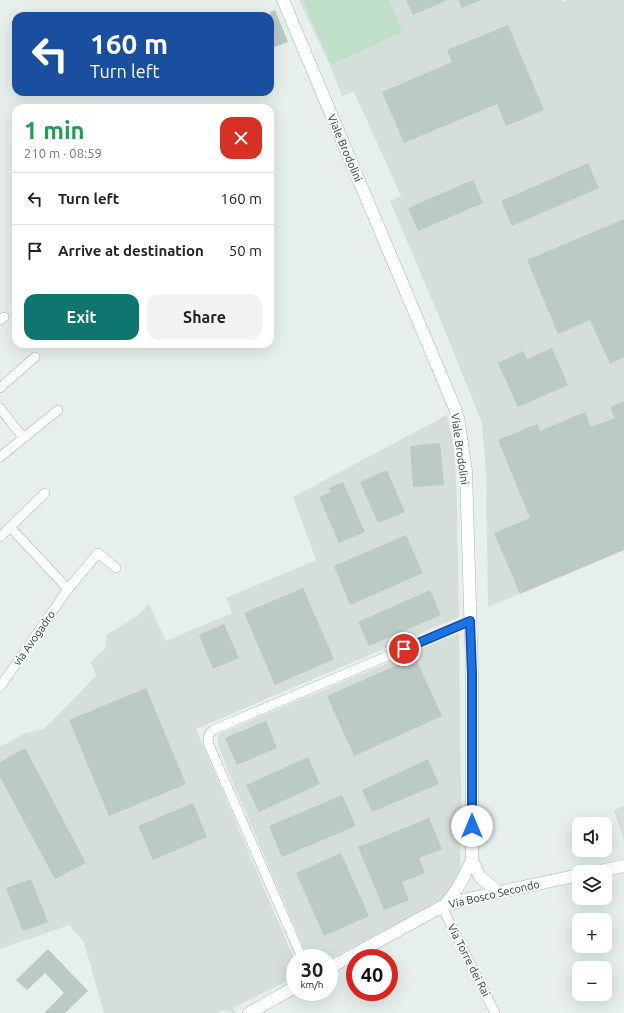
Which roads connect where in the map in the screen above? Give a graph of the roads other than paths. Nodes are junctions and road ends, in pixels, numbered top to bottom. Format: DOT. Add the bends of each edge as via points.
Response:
graph roads {
  1 [pos="283,0"];
  2 [pos="35,357"];
  3 [pos="0,388"];
  4 [pos="0,408"];
  5 [pos="58,410"];
  6 [pos="22,438"];
  7 [pos="0,457"];
  8 [pos="45,493"];
  9 [pos="10,527"];
  10 [pos="0,537"];
  11 [pos="116,568"];
  12 [pos="68,589"];
  13 [pos="470,621"];
  14 [pos="0,687"];
  15 [pos="472,860"];
  16 [pos="624,866"];
  17 [pos="612,868"];
  18 [pos="572,876"];
  19 [pos="480,877"];
  20 [pos="463,880"];
  21 [pos="499,892"];
  22 [pos="473,898"];
  23 [pos="444,906"];
  24 [pos="298,949"];
  25 [pos="338,963"];
  26 [pos="286,992"];
  27 [pos="249,1013"];
  28 [pos="495,1013"];
  1 -- 13 [label="street, Viale Brodolini" via="458,418 466,471"];
  2 -- 3 [label="street"];
  4 -- 6 [label="street"];
  5 -- 6 [label="street"];
  6 -- 7 [label="street"];
  8 -- 9 [label="street"];
  9 -- 10 [label="street"];
  9 -- 12 [label="street"];
  11 -- 12 [label="street, via Avogadro" via="98,553"];
  12 -- 14 [label="street, via Avogadro"];
  13 -- 15 [label="street, Viale Brodolini"];
  13 -- 24 [label="street" via="210,733 209,745"];
  15 -- 19 [label="street"];
  15 -- 20 [label="street"];
  16 -- 17 [label="street"];
  18 -- 21 [label="street, Via Bosco Secondo"];
  19 -- 21 [label="street"];
  19 -- 22 [label="street"];
  20 -- 22 [label="street"];
  20 -- 23 [label="street"];
  21 -- 22 [label="street, Via Bosco Secondo"];
  22 -- 23 [label="street, Via Bosco Secondo"];
  23 -- 25 [label="street, Via Bosco Secondo"];
  23 -- 28 [label="street, Via Torre dei Rai"];
  26 -- 27 [label="street"];
}
